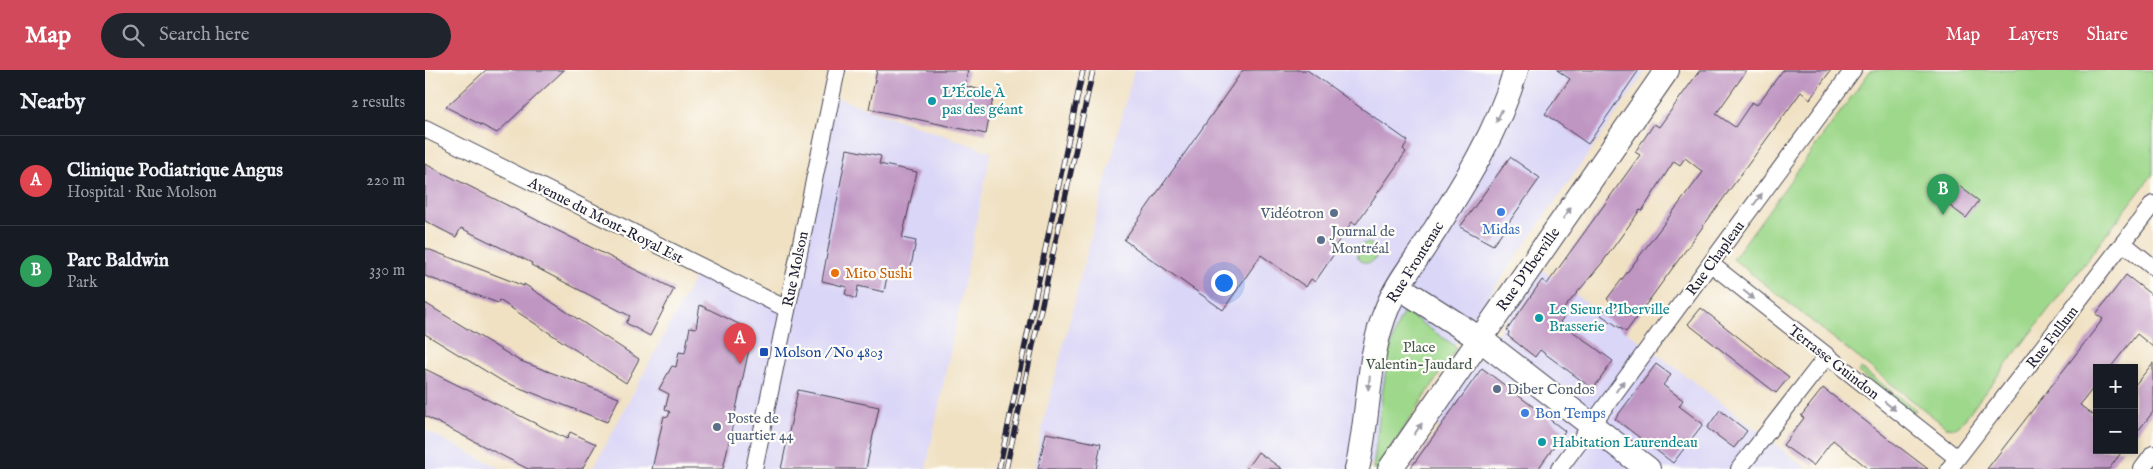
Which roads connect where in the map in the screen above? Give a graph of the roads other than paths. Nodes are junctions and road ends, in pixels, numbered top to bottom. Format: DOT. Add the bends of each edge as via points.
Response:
graph roads {
  1 [pos="837,70"];
  2 [pos="1516,70"];
  3 [pos="1667,70"];
  4 [pos="1853,70"];
  5 [pos="425,129"];
  6 [pos="2153,204"];
  7 [pos="2123,243"];
  8 [pos="1711,264"];
  9 [pos="2153,267"];
  10 [pos="1399,287"];
  11 [pos="787,309"];
  12 [pos="1480,340"];
  13 [pos="1826,357"];
  14 [pos="1592,426"];
  15 [pos="2153,454"];
  16 [pos="1953,464"];
  17 [pos="754,469"];
  18 [pos="1357,469"];
  19 [pos="1390,469"];
  20 [pos="1559,469"];
  21 [pos="1648,469"];
  22 [pos="1739,469"];
  23 [pos="2142,469"];
  1 -- 11 [label="street, Rue Molson"];
  2 -- 10 [label="main road, Rue Frontenac, one-way" via="1508,97 1478,162"];
  12 -- 3 [label="main road, Rue D'Iberville, one-way"];
  8 -- 4 [label="street, Rue Chapleau, one-way"];
  5 -- 11 [label="street, Avenue du Mont-Royal Est"];
  6 -- 7 [label="street, Rue Fullum"];
  7 -- 9 [label="street"];
  7 -- 16 [label="street, Rue Fullum"];
  8 -- 13 [label="street, Terrasse Guindon, one-way"];
  14 -- 8 [label="street, Rue Chapleau, one-way"];
  10 -- 12 [label="main road"];
  10 -- 18 [label="main road, Rue Frontenac, one-way" via="1388,304 1377,339"];
  11 -- 17 [label="street, Rue Molson"];
  12 -- 14 [label="main road"];
  19 -- 12 [label="main road, Rue D'Iberville, one-way"];
  13 -- 16 [label="street, Terrasse Guindon, one-way"];
  13 -- 22 [label="street"];
  14 -- 20 [label="street, Rue Chapleau"];
  14 -- 21 [label="main road"];
  15 -- 23 [label="street"];
}
